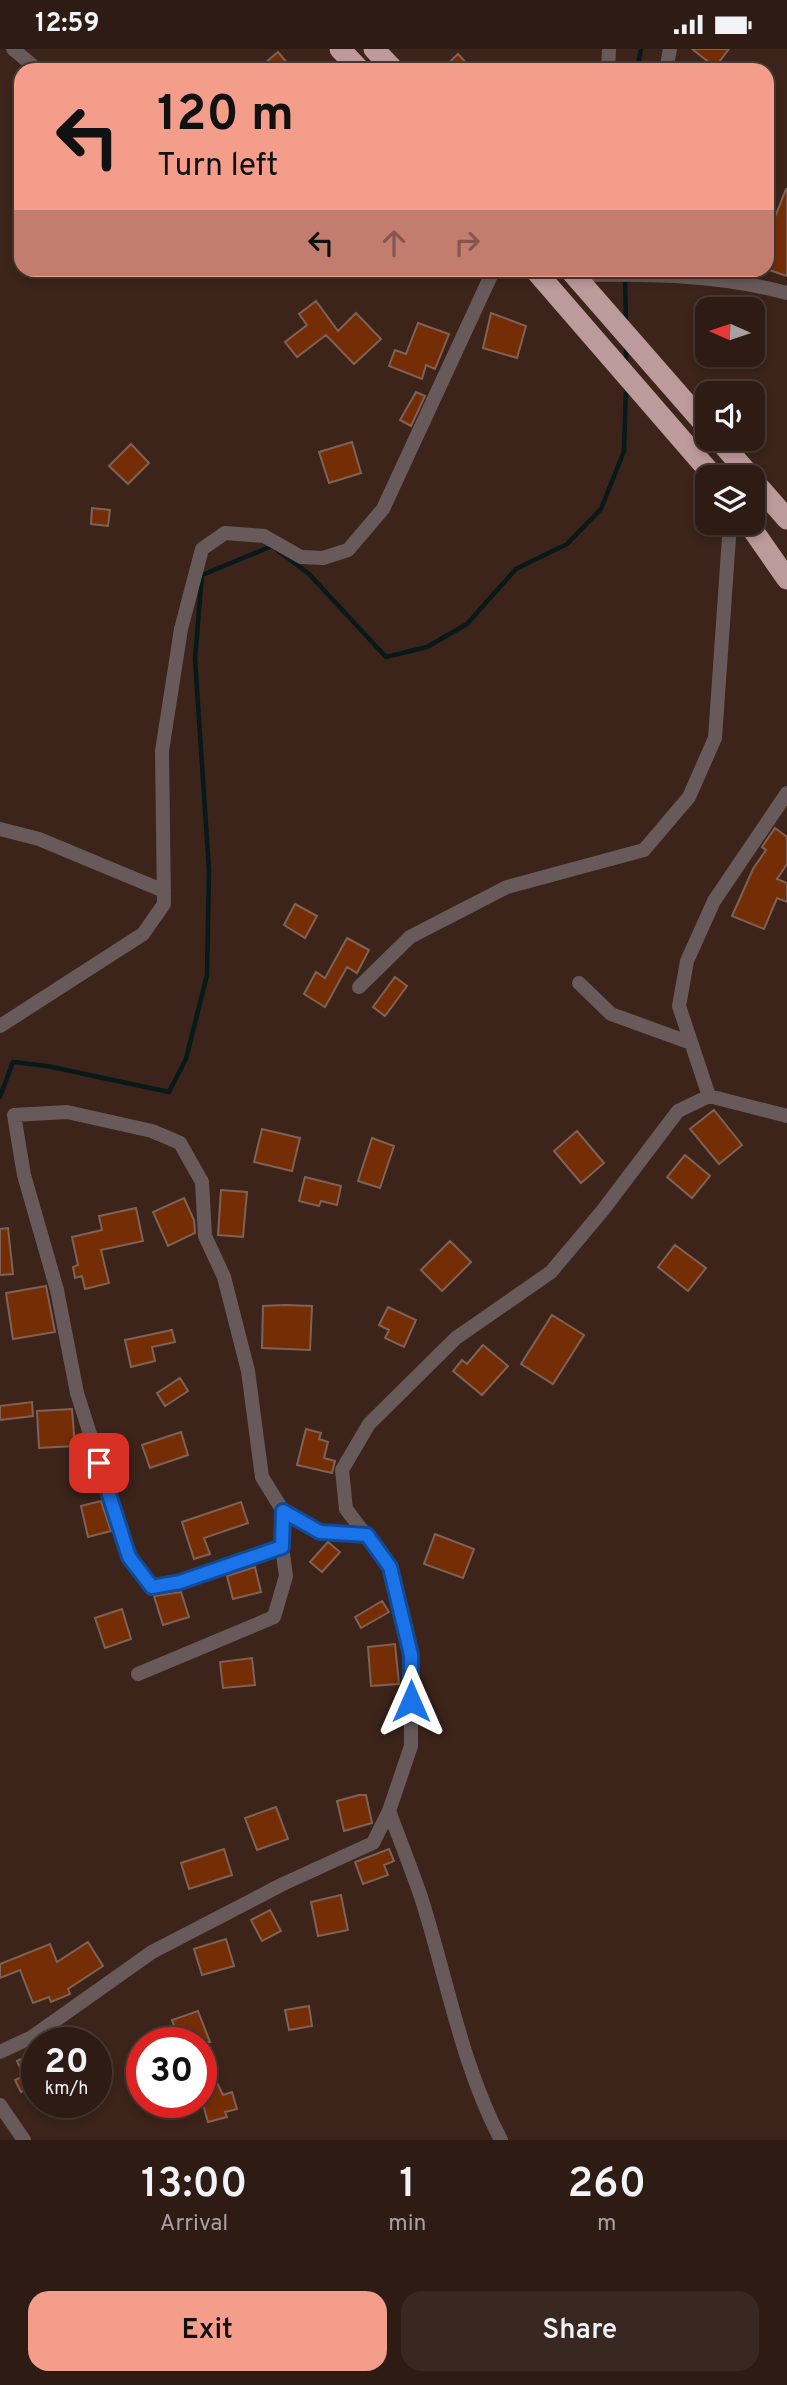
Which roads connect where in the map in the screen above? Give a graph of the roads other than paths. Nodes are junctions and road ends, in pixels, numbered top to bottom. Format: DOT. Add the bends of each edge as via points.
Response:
graph roads {
  1 [pos="13,49"];
  2 [pos="340,49"];
  3 [pos="30,63"];
  4 [pos="353,63"];
  5 [pos="490,277"];
  6 [pos="541,277"];
  7 [pos="576,277"];
  8 [pos="705,277"];
  9 [pos="787,293"];
  10 [pos="695,413"];
  11 [pos="728,451"];
  12 [pos="705,465"];
  13 [pos="741,465"];
  14 [pos="765,493"];
  15 [pos="787,519"];
  16 [pos="729,535"];
  17 [pos="756,535"];
  18 [pos="787,579"];
  19 [pos="787,793"];
  20 [pos="0,829"];
  21 [pos="164,891"];
  22 [pos="579,983"];
  23 [pos="359,987"];
  24 [pos="0,1026"];
  25 [pos="691,1042"];
  26 [pos="709,1095"];
  27 [pos="787,1116"];
  28 [pos="283,1511"];
  29 [pos="367,1535"];
  30 [pos="282,1547"];
  31 [pos="138,1674"];
  32 [pos="389,1811"];
  33 [pos="0,2052"];
  34 [pos="0,2105"];
  35 [pos="24,2140"];
  36 [pos="501,2140"];
  1 -- 3 [label="street"];
  2 -- 4 [label="highway"];
  5 -- 21 [label="street" via="383,509 348,550 323,558 302,557 264,536 225,533 202,549 181,629 162,751"];
  6 -- 12 [label="highway"];
  7 -- 10 [label="highway"];
  8 -- 9 [label="street"];
  11 -- 13 [label="highway"];
  14 -- 15 [label="highway"];
  16 -- 23 [label="street" via="715,738 689,797 644,850 507,887 411,937"];
  17 -- 18 [label="highway"];
  19 -- 25 [label="street" via="715,901 687,961 679,1006"];
  20 -- 21 [label="street" via="39,839"];
  21 -- 24 [label="street" via="164,904 143,934"];
  22 -- 25 [label="street" via="611,1014"];
  25 -- 26 [label="street"];
  26 -- 27 [label="street"];
  26 -- 29 [label="street" via="678,1111 551,1272 456,1338 369,1424 342,1470 346,1509"];
  28 -- 29 [label="street" via="320,1532"];
  28 -- 30 [label="street"];
  28 -- 30 [label="street" via="262,1477 248,1371 224,1277 205,1236 202,1182 180,1143 152,1131 67,1112 15,1115 24,1175 57,1290 77,1393 129,1557 152,1587"];
  29 -- 32 [label="street" via="390,1567 411,1655 411,1746"];
  30 -- 31 [label="street" via="286,1576 274,1617"];
  32 -- 33 [label="street" via="373,1843 152,1952 32,2037"];
  32 -- 36 [label="street" via="421,1896 466,2058"];
  34 -- 35 [label="street"];
}
